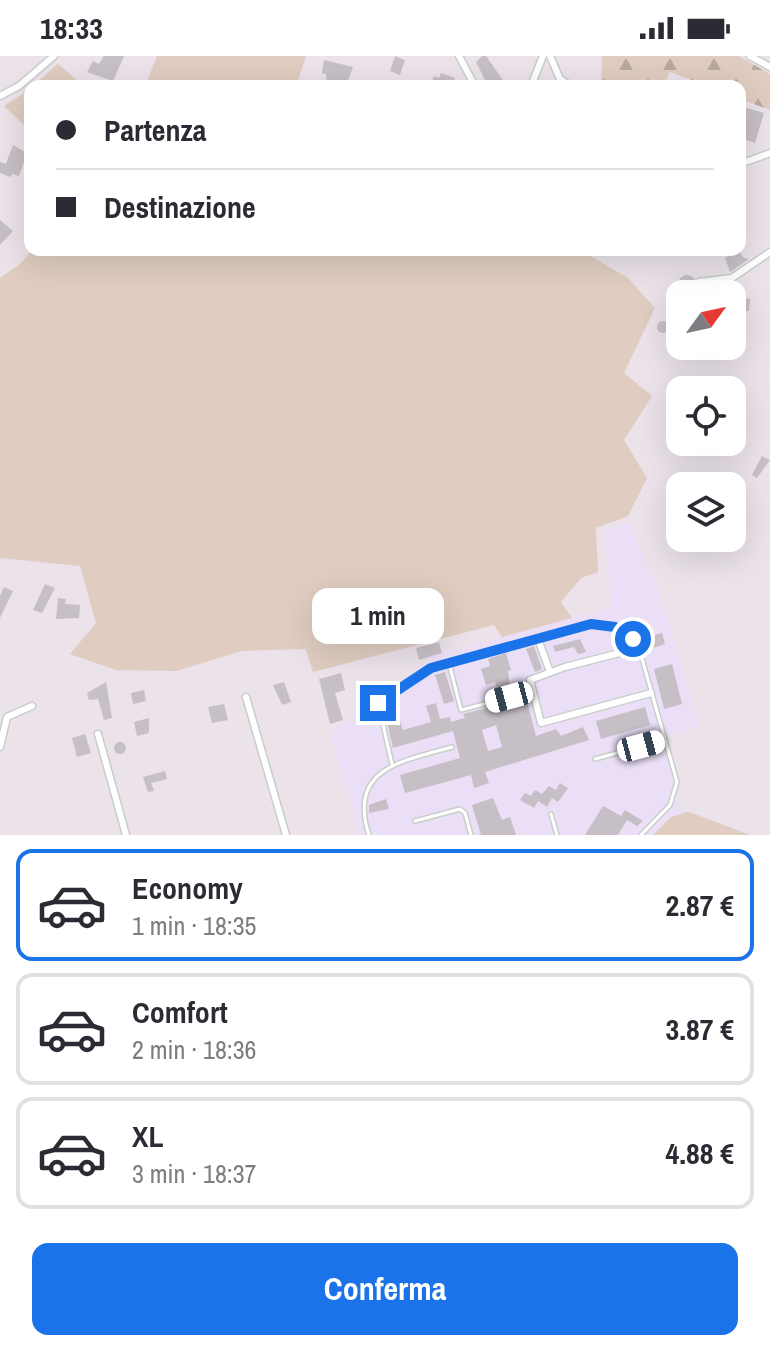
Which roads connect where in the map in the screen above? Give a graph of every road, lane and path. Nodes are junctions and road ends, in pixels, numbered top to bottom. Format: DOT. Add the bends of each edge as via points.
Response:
graph roads {
  1 [pos="54,56"];
  2 [pos="459,56"];
  3 [pos="543,56"];
  4 [pos="550,56"];
  5 [pos="750,56"];
  6 [pos="770,67"];
  7 [pos="26,80"];
  8 [pos="472,80"];
  9 [pos="533,80"];
  10 [pos="562,80"];
  11 [pos="24,82"];
  12 [pos="0,96"];
  13 [pos="770,153"];
  14 [pos="746,162"];
  15 [pos="770,252"];
  16 [pos="716,280"];
  17 [pos="538,639"];
  18 [pos="639,648"];
  19 [pos="449,663"];
  20 [pos="550,672"];
  21 [pos="533,691"];
  22 [pos="651,693"];
  23 [pos="246,697"];
  24 [pos="32,706"];
  25 [pos="98,734"];
  26 [pos="665,740"];
  27 [pos="0,747"];
  28 [pos="452,747"];
  29 [pos="595,759"];
  30 [pos="392,764"];
  31 [pos="551,814"];
  32 [pos="415,821"];
  33 [pos="126,835"];
  34 [pos="286,835"];
  35 [pos="369,835"];
  36 [pos="471,835"];
  37 [pos="557,835"];
  38 [pos="641,835"];
  1 -- 7 [label="street"];
  2 -- 8 [label="street"];
  3 -- 9 [label="street"];
  4 -- 10 [label="street"];
  5 -- 6 [label="street"];
  11 -- 12 [label="street"];
  13 -- 14 [label="street"];
  15 -- 16 [label="street" via="732,278"];
  17 -- 18 [label="lane" via="604,624 625,632"];
  17 -- 19 [label="lane"];
  17 -- 20 [label="street"];
  18 -- 20 [label="street"];
  18 -- 22 [label="lane"];
  19 -- 21 [label="lane" via="461,710"];
  19 -- 30 [label="lane" via="431,668 378,703"];
  20 -- 21 [label="street" via="530,680"];
  21 -- 22 [label="street" via="541,723"];
  22 -- 26 [label="lane"];
  23 -- 34 [label="street"];
  24 -- 27 [label="street" via="7,717"];
  25 -- 33 [label="street"];
  26 -- 29 [label="lane"];
  26 -- 38 [label="lane" via="676,794"];
  28 -- 30 [label="lane"];
  30 -- 35 [label="lane" via="365,793"];
  31 -- 37 [label="lane"];
  32 -- 36 [label="lane" via="460,809"];
}
